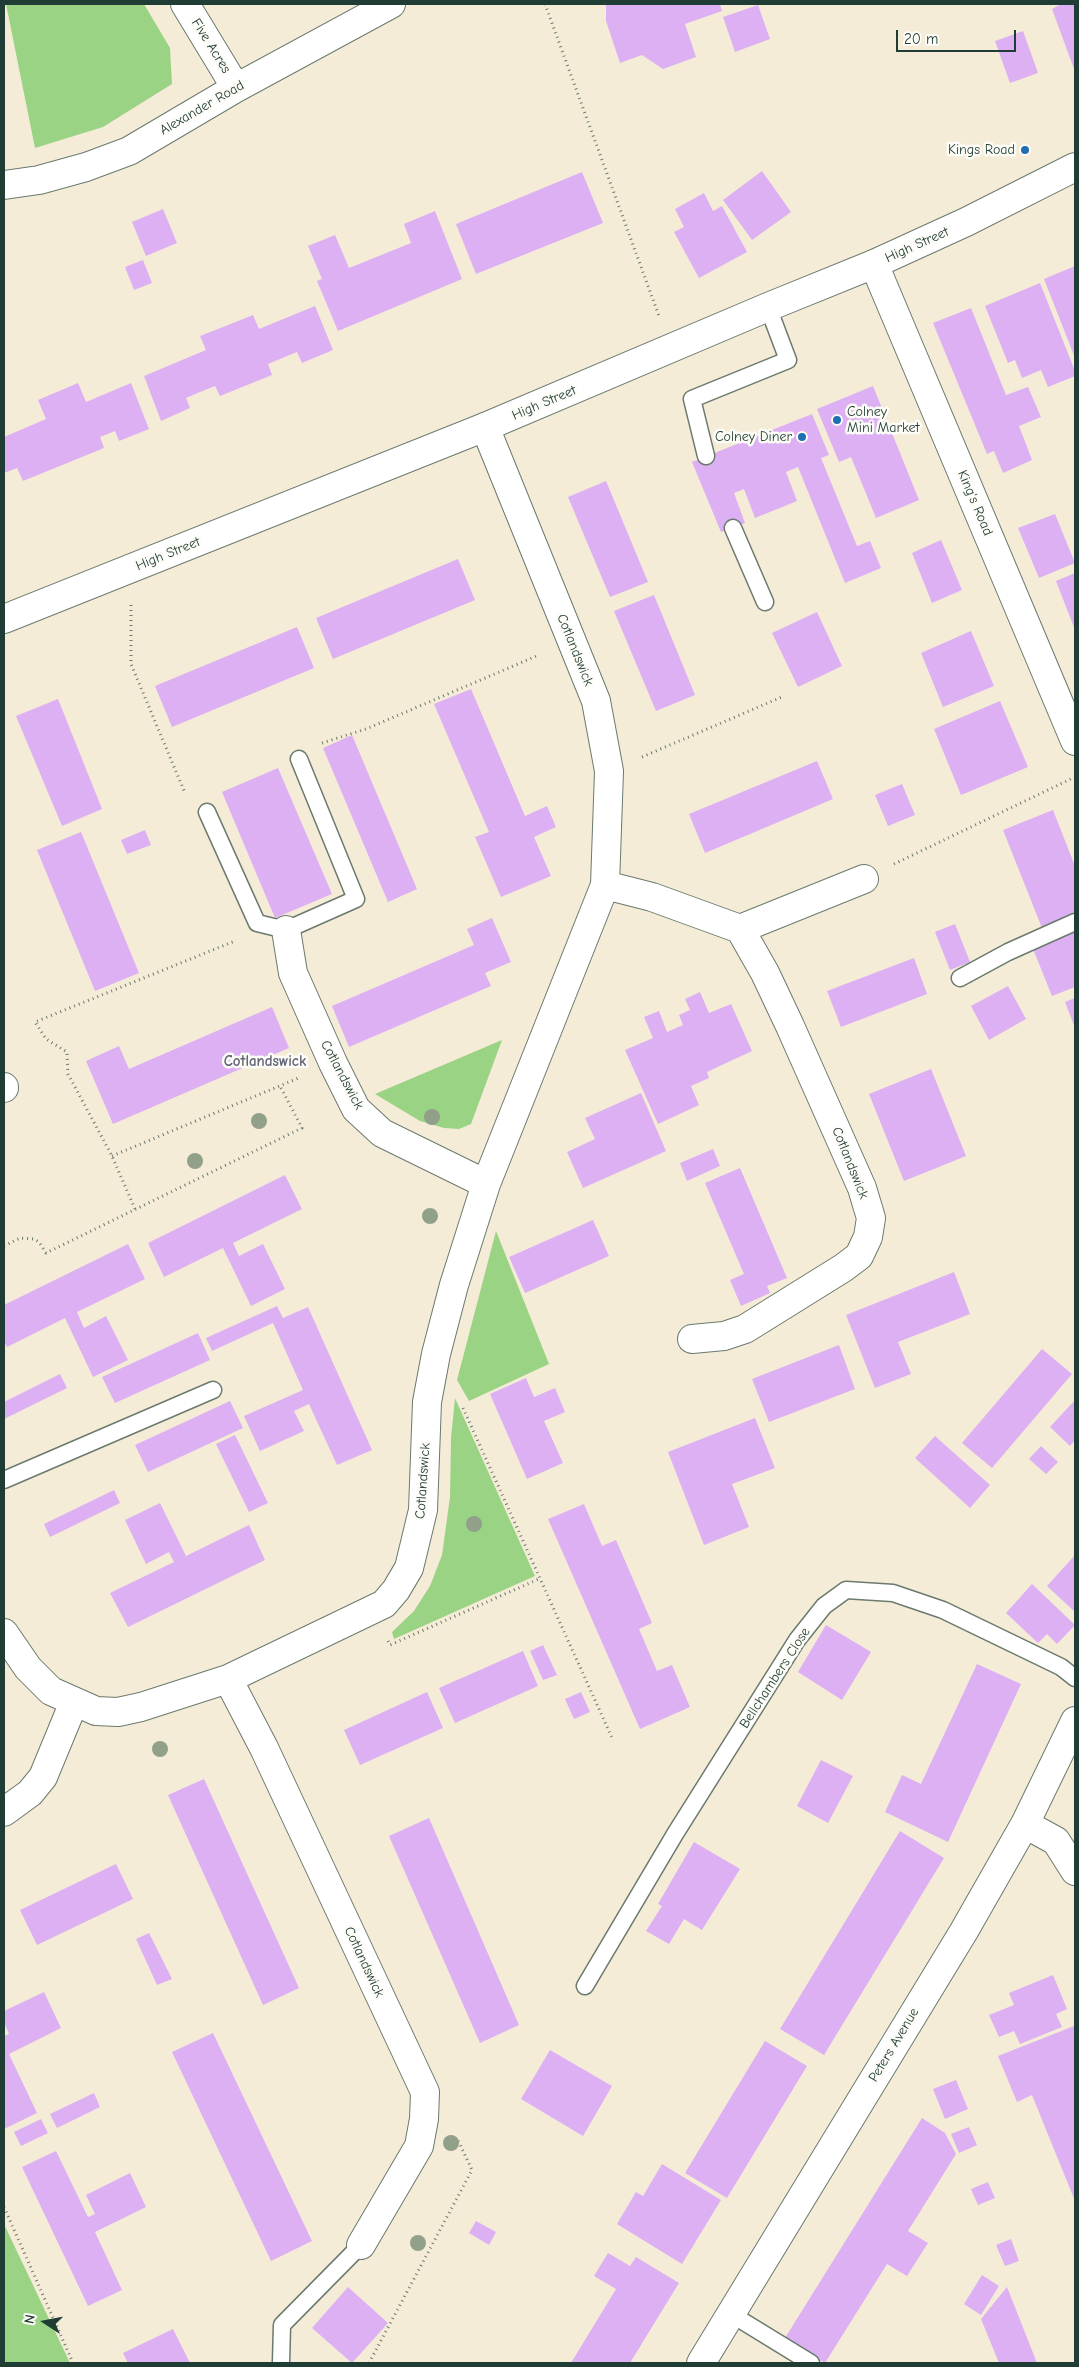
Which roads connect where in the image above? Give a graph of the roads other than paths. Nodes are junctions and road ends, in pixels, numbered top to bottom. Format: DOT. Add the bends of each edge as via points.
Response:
graph roads {
  1 [pos="185,4"];
  2 [pos="391,4"];
  3 [pos="236,88"];
  4 [pos="1075,167"];
  5 [pos="4,185"];
  6 [pos="874,264"];
  7 [pos="768,306"];
  8 [pos="485,427"];
  9 [pos="706,456"];
  10 [pos="733,528"];
  11 [pos="765,602"];
  12 [pos="4,619"];
  13 [pos="1075,741"];
  14 [pos="299,759"];
  15 [pos="206,812"];
  16 [pos="864,879"];
  17 [pos="605,886"];
  18 [pos="1075,922"];
  19 [pos="740,929"];
  20 [pos="286,930"];
  21 [pos="960,978"];
  22 [pos="486,1184"];
  23 [pos="692,1339"];
  24 [pos="213,1390"];
  25 [pos="4,1480"];
  26 [pos="4,1633"];
  27 [pos="1075,1678"];
  28 [pos="228,1679"];
  29 [pos="74,1702"];
  30 [pos="1075,1721"];
  31 [pos="4,1812"];
  32 [pos="1024,1824"];
  33 [pos="1075,1871"];
  34 [pos="585,1986"];
  35 [pos="361,2245"];
  36 [pos="731,2314"];
  37 [pos="282,2363"];
  38 [pos="701,2363"];
  39 [pos="811,2363"];
  1 -- 3 [label="street, Five Acres"];
  2 -- 3 [label="street, Alexander Road"];
  3 -- 5 [label="street, Alexander Road" via="129,151 39,180"];
  4 -- 6 [label="street, High Street"];
  6 -- 7 [label="street, High Street"];
  6 -- 13 [label="street, King's Road"];
  7 -- 8 [label="street, High Street"];
  7 -- 9 [label="lane" via="788,360 692,399"];
  8 -- 12 [label="street, High Street"];
  8 -- 17 [label="street, Cotlandswick" via="596,701 609,771"];
  10 -- 11 [label="lane"];
  14 -- 20 [label="lane" via="356,899"];
  15 -- 20 [label="lane" via="257,923"];
  16 -- 19 [label="street"];
  17 -- 19 [label="street" via="652,897"];
  17 -- 22 [label="street, Cotlandswick"];
  18 -- 21 [label="lane"];
  19 -- 23 [label="street, Cotlandswick" via="790,1026 862,1188 871,1218 870,1228 858,1256 745,1330"];
  20 -- 22 [label="street, Cotlandswick" via="293,973 332,1063 356,1108 382,1133"];
  22 -- 28 [label="street, Cotlandswick" via="436,1354 427,1402 423,1510 409,1568 384,1604"];
  24 -- 25 [label="lane"];
  26 -- 29 [label="street, Cotlandswick" via="28,1668 51,1691"];
  27 -- 34 [label="lane, Bellchambers Close" via="1061,1667 943,1610 892,1593 846,1590 824,1606 797,1640"];
  28 -- 29 [label="street, Cotlandswick" via="118,1712 96,1711"];
  28 -- 35 [label="street, Cotlandswick" via="264,1748 425,2092 419,2146"];
  29 -- 31 [label="street" via="43,1778 30,1793"];
  30 -- 32 [label="street, Peters Avenue"];
  32 -- 33 [label="street" via="1056,1841"];
  32 -- 36 [label="street, Peters Avenue" via="964,1931"];
  35 -- 37 [label="lane" via="282,2325"];
  36 -- 38 [label="street, Peters Avenue"];
  36 -- 39 [label="lane"];
}
